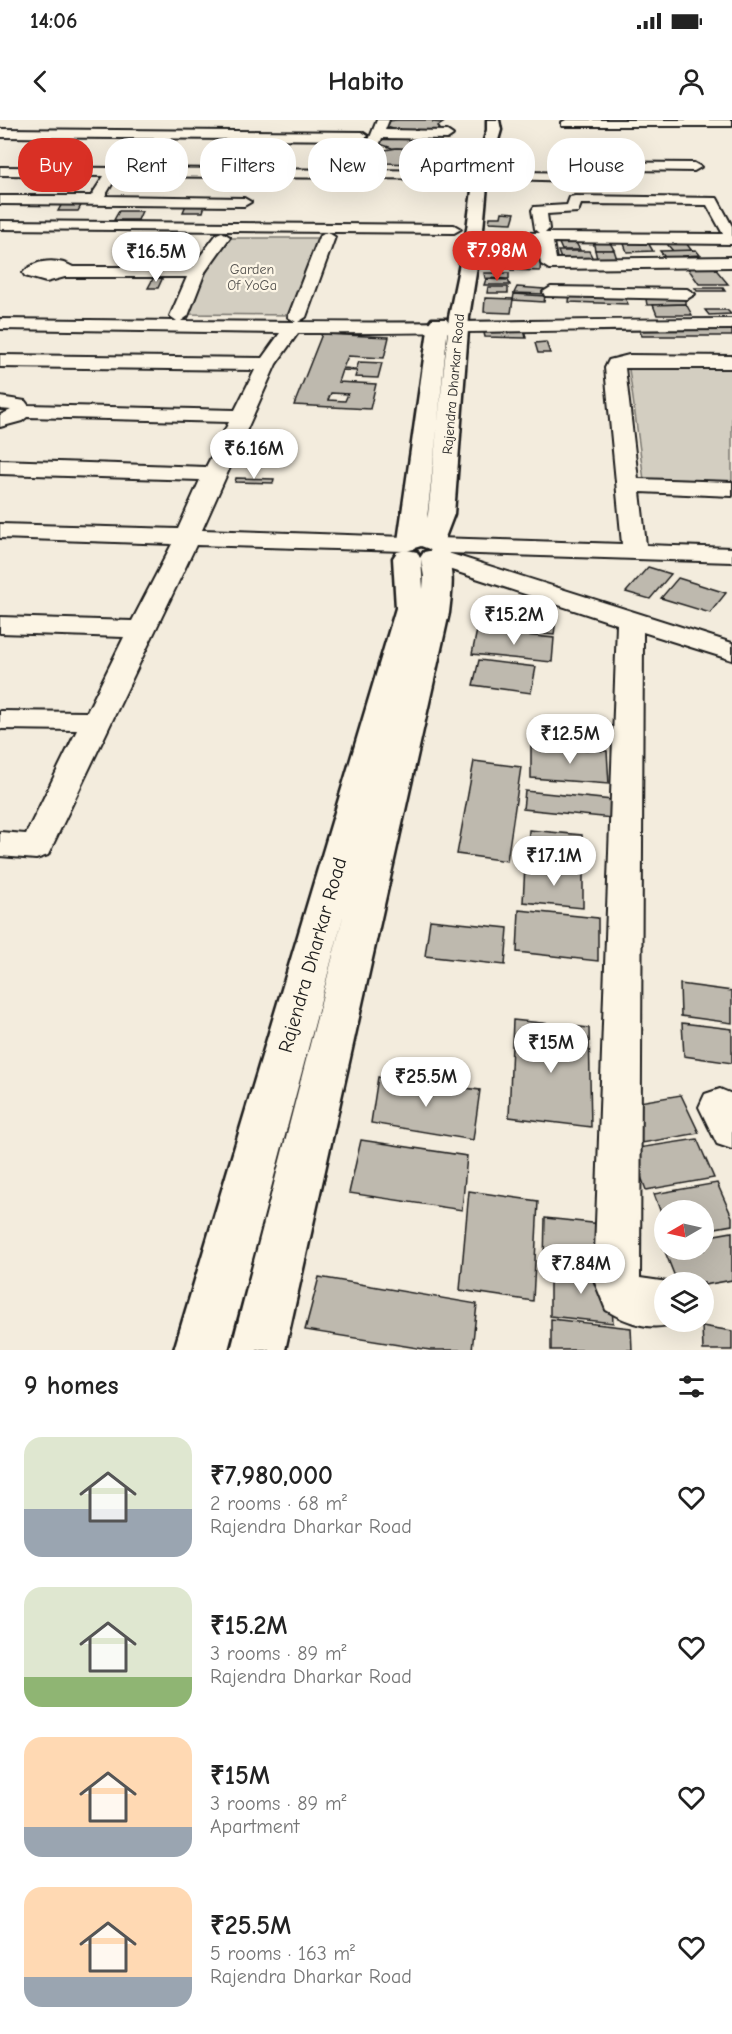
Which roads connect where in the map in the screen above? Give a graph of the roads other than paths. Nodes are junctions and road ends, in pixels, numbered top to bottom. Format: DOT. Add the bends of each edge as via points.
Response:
graph roads {
  1 [pos="44,120"];
  2 [pos="368,120"];
  3 [pos="383,120"];
  4 [pos="448,120"];
  5 [pos="493,120"];
  6 [pos="0,121"];
  7 [pos="22,121"];
  8 [pos="566,122"];
  9 [pos="731,122"];
  10 [pos="31,132"];
  11 [pos="0,133"];
  12 [pos="378,134"];
  13 [pos="447,135"];
  14 [pos="362,136"];
  15 [pos="26,138"];
  16 [pos="446,138"];
  17 [pos="490,138"];
  18 [pos="568,138"];
  19 [pos="2,164"];
  20 [pos="399,166"];
  21 [pos="694,167"];
  22 [pos="645,171"];
  23 [pos="18,172"];
  24 [pos="105,184"];
  25 [pos="25,192"];
  26 [pos="66,192"];
  27 [pos="200,192"];
  28 [pos="250,192"];
  29 [pos="466,192"];
  30 [pos="472,192"];
  31 [pos="575,192"];
  32 [pos="0,200"];
  33 [pos="95,200"];
  34 [pos="575,200"];
  35 [pos="601,210"];
  36 [pos="0,225"];
  37 [pos="608,230"];
  38 [pos="225,232"];
  39 [pos="475,233"];
  40 [pos="543,233"];
  41 [pos="730,234"];
  42 [pos="0,235"];
  43 [pos="327,237"];
  44 [pos="452,239"];
  45 [pos="732,262"];
  46 [pos="670,263"];
  47 [pos="549,264"];
  48 [pos="197,272"];
  49 [pos="65,273"];
  50 [pos="551,292"];
  51 [pos="687,294"];
  52 [pos="443,296"];
  53 [pos="0,314"];
  54 [pos="179,316"];
  55 [pos="295,322"];
  56 [pos="0,324"];
  57 [pos="554,324"];
  58 [pos="704,324"];
  59 [pos="732,324"];
  60 [pos="454,325"];
  61 [pos="0,361"];
  62 [pos="732,362"];
  63 [pos="267,364"];
  64 [pos="0,403"];
  65 [pos="22,411"];
  66 [pos="242,416"];
  67 [pos="0,421"];
  68 [pos="0,467"];
  69 [pos="214,474"];
  70 [pos="628,485"];
  71 [pos="732,489"];
  72 [pos="0,531"];
  73 [pos="183,545"];
  74 [pos="0,549"];
  75 [pos="420,550"];
  76 [pos="635,553"];
  77 [pos="731,561"];
  78 [pos="693,572"];
  79 [pos="630,620"];
  80 [pos="0,625"];
  81 [pos="141,629"];
  82 [pos="732,652"];
  83 [pos="0,720"];
  84 [pos="97,721"];
  85 [pos="0,844"];
  86 [pos="654,1303"];
  87 [pos="201,1350"];
  88 [pos="258,1350"];
  1 -- 10 [label="street"];
  2 -- 14 [label="street"];
  3 -- 12 [label="street"];
  4 -- 13 [label="street"];
  5 -- 17 [label="main road, Rajendra Dharkar Road"];
  6 -- 7 [label="street"];
  8 -- 9 [label="street"];
  8 -- 18 [label="street"];
  10 -- 11 [label="street"];
  10 -- 14 [label="street"];
  10 -- 15 [label="street"];
  12 -- 13 [label="street"];
  12 -- 20 [label="street" via="363,170"];
  13 -- 16 [label="street"];
  19 -- 23 [label="street"];
  21 -- 22 [label="street"];
  24 -- 33 [label="street"];
  25 -- 32 [label="street"];
  26 -- 33 [label="street"];
  27 -- 33 [label="street"];
  28 -- 38 [label="street"];
  29 -- 44 [label="main road, Rajendra Dharkar Road"];
  30 -- 39 [label="main road, Rajendra Dharkar Road"];
  31 -- 34 [label="street"];
  34 -- 40 [label="street" via="573,209 539,210"];
  34 -- 41 [label="street" via="712,201"];
  35 -- 37 [label="street"];
  36 -- 38 [label="street"];
  37 -- 40 [label="street"];
  37 -- 41 [label="street"];
  38 -- 42 [label="street"];
  38 -- 43 [label="street"];
  38 -- 44 [label="street"];
  38 -- 48 [label="street"];
  39 -- 40 [label="street"];
  39 -- 60 [label="main road, Rajendra Dharkar Road"];
  40 -- 41 [label="street"];
  40 -- 47 [label="street"];
  43 -- 44 [label="street"];
  43 -- 55 [label="street"];
  45 -- 46 [label="street"];
  46 -- 47 [label="street"];
  46 -- 51 [label="street"];
  47 -- 50 [label="street"];
  48 -- 49 [label="street"];
  48 -- 54 [label="street"];
  50 -- 51 [label="street"];
  50 -- 57 [label="street"];
  51 -- 58 [label="street"];
  52 -- 60 [label="main road, Rajendra Dharkar Road"];
  53 -- 54 [label="street"];
  54 -- 55 [label="street"];
  55 -- 56 [label="street"];
  55 -- 60 [label="street"];
  55 -- 63 [label="street"];
  57 -- 58 [label="street"];
  57 -- 60 [label="street"];
  58 -- 59 [label="street"];
  60 -- 75 [label="main road, Rajendra Dharkar Road"];
  60 -- 75 [label="main road, Rajendra Dharkar Road" via="441,514"];
  61 -- 63 [label="street"];
  62 -- 70 [label="street" via="629,360 616,364"];
  63 -- 66 [label="street"];
  64 -- 65 [label="street" via="18,405"];
  65 -- 66 [label="street"];
  65 -- 67 [label="street"];
  66 -- 69 [label="street"];
  68 -- 69 [label="street"];
  69 -- 73 [label="street"];
  70 -- 71 [label="street"];
  70 -- 76 [label="street"];
  72 -- 73 [label="street"];
  73 -- 74 [label="street"];
  73 -- 75 [label="street"];
  73 -- 81 [label="street"];
  75 -- 76 [label="street"];
  75 -- 79 [label="street"];
  75 -- 87 [label="main road, Rajendra Dharkar Road" via="410,608"];
  75 -- 88 [label="main road, Rajendra Dharkar Road" via="438,577 435,613"];
  76 -- 77 [label="street"];
  77 -- 78 [label="street"];
  79 -- 82 [label="street"];
  79 -- 86 [label="street" via="617,1280 622,1294"];
  80 -- 81 [label="street"];
  81 -- 84 [label="street"];
  83 -- 84 [label="street"];
  84 -- 85 [label="street" via="36,847"];
}
